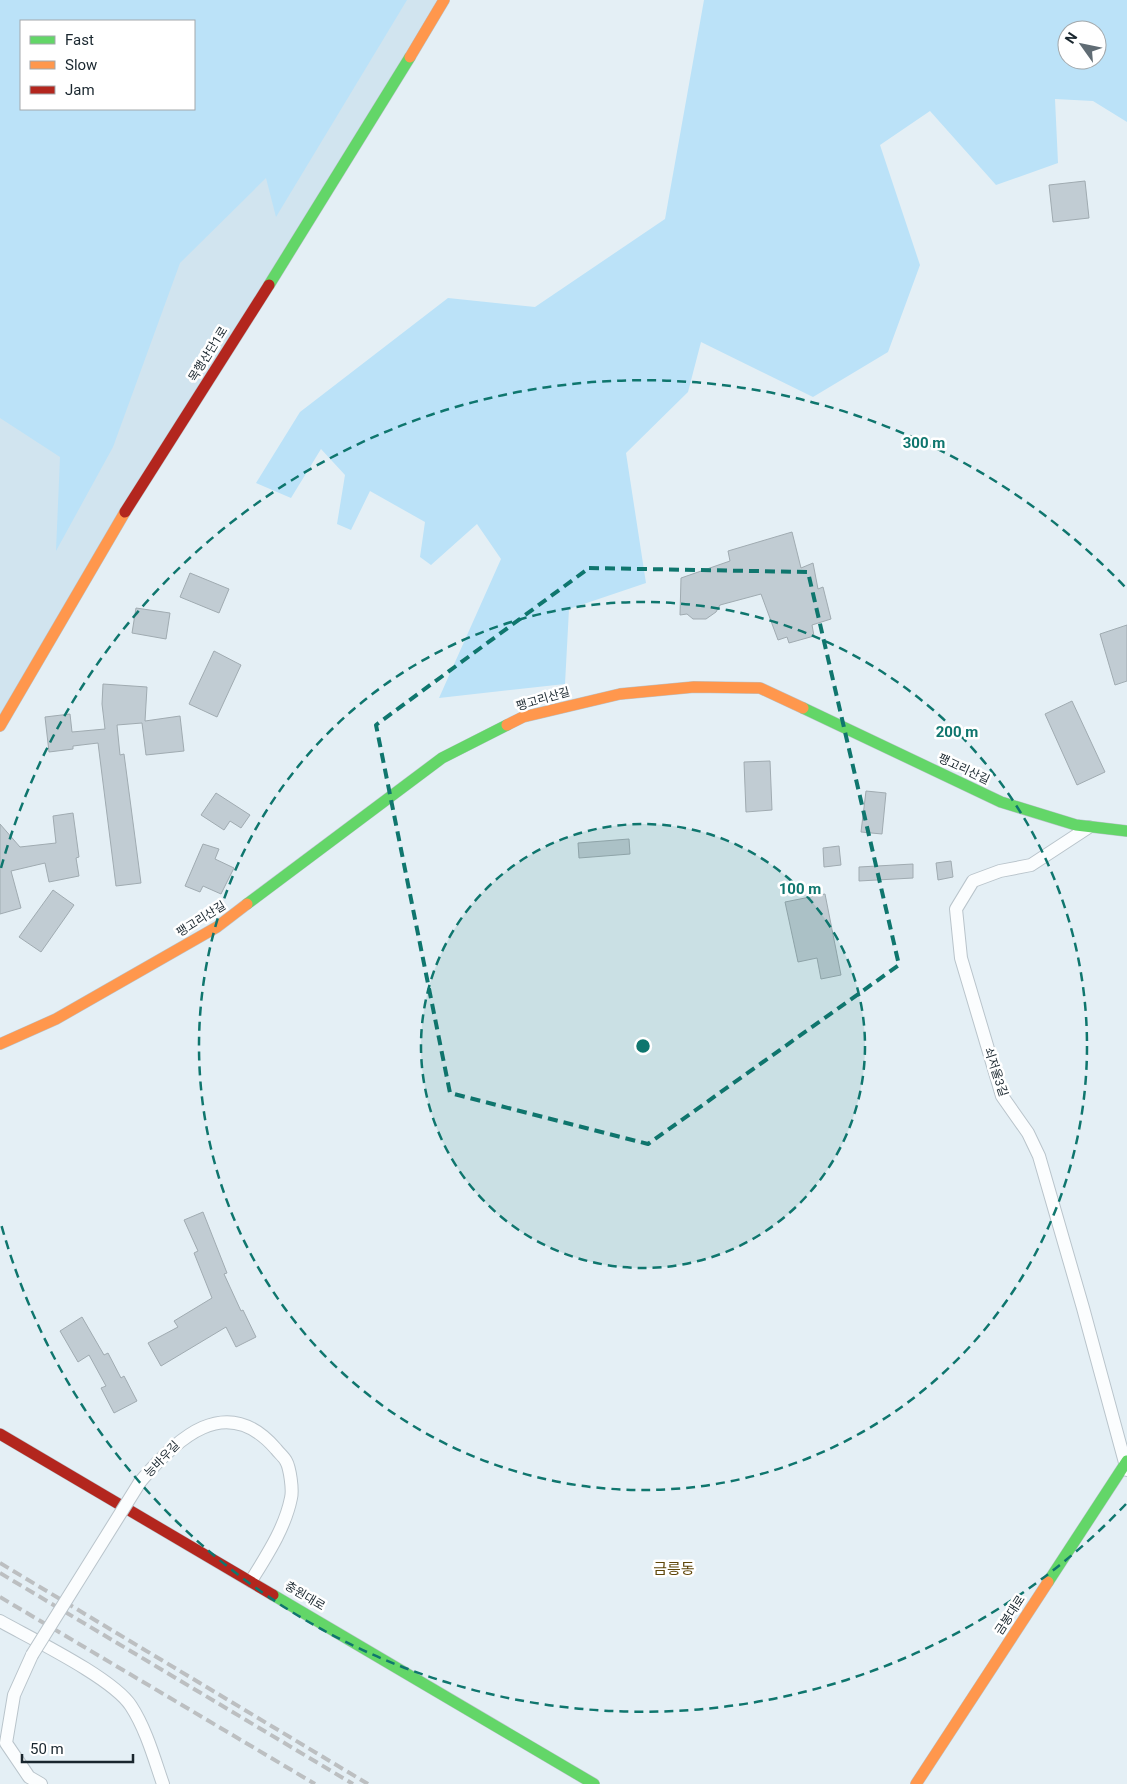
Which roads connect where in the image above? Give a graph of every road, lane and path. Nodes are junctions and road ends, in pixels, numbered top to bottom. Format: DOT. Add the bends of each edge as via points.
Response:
graph roads {
  1 [pos="444,0"];
  2 [pos="0,726"];
  3 [pos="1090,827"];
  4 [pos="1127,831"];
  5 [pos="0,1044"];
  6 [pos="0,1434"];
  7 [pos="1126,1465"];
  8 [pos="251,1581"];
  9 [pos="0,1621"];
  10 [pos="41,1784"];
  11 [pos="163,1784"];
  12 [pos="594,1784"];
  13 [pos="916,1784"];
  1 -- 2 [label="street, 목행산단1로" via="361,139 114,529"];
  3 -- 4 [label="street, 팽고리산길"];
  3 -- 5 [label="street, 팽고리산길" via="1001,802 760,688 694,687 620,694 523,717 442,758 217,927 56,1020"];
  3 -- 7 [label="street, 쇠저울3길" via="1031,865 973,881 956,909 961,958 1002,1096 1028,1133 1039,1156"];
  6 -- 8 [label="street, 충원대로"];
  7 -- 13 [label="street, 금봉대로"];
  8 -- 10 [label="street, 능바우길, bridge" via="276,1541 292,1497 287,1462 263,1434 237,1422 214,1425 188,1434 166,1452 140,1482 32,1655 14,1694 6,1743 29,1777"];
  8 -- 12 [label="street, 충원대로"];
  9 -- 11 [label="street" via="96,1676 123,1696 138,1718"];
}
